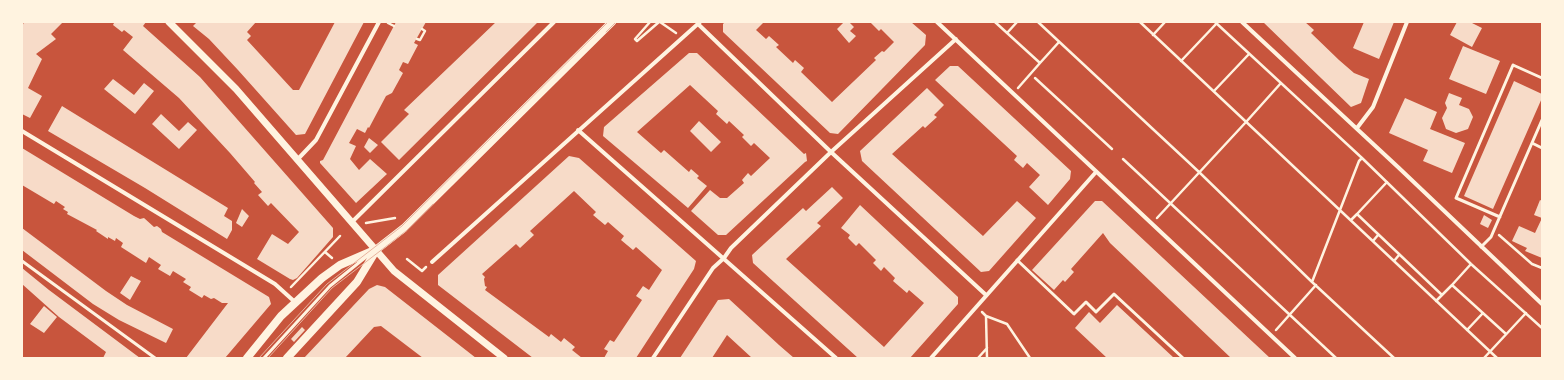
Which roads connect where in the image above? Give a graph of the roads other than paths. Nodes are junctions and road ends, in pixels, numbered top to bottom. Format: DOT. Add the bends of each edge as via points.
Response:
graph roads {
  1 [pos="169,22"];
  2 [pos="379,22"];
  3 [pos="554,22"];
  4 [pos="612,22"];
  5 [pos="937,22"];
  6 [pos="1242,22"];
  7 [pos="1407,22"];
  8 [pos="699,23"];
  9 [pos="956,39"];
  10 [pos="1542,78"];
  11 [pos="1542,120"];
  12 [pos="1357,128"];
  13 [pos="578,130"];
  14 [pos="22,131"];
  15 [pos="1532,143"];
  16 [pos="1542,148"];
  17 [pos="831,152"];
  18 [pos="297,160"];
  19 [pos="1096,172"];
  20 [pos="1500,217"];
  21 [pos="352,222"];
  22 [pos="1481,247"];
  23 [pos="377,249"];
  24 [pos="724,258"];
  25 [pos="1017,260"];
  26 [pos="22,261"];
  27 [pos="432,262"];
  28 [pos="986,295"];
  29 [pos="296,303"];
  30 [pos="1542,304"];
  31 [pos="155,358"];
  32 [pos="247,358"];
  33 [pos="264,358"];
  34 [pos="286,358"];
  35 [pos="504,358"];
  36 [pos="653,358"];
  37 [pos="836,358"];
  38 [pos="931,358"];
  39 [pos="1183,358"];
  40 [pos="1295,358"];
  1 -- 18 [label="street" via="236,89"];
  2 -- 18 [label="street" via="316,140"];
  3 -- 21 [label="street"];
  4 -- 23 [label="main road" via="404,228"];
  5 -- 9 [label="street"];
  6 -- 12 [label="street"];
  7 -- 12 [label="street" via="1373,107"];
  8 -- 13 [label="street"];
  8 -- 17 [label="street"];
  9 -- 17 [label="street"];
  9 -- 19 [label="street"];
  10 -- 20 [label="lane" via="1513,65 1456,198"];
  11 -- 15 [label="lane"];
  12 -- 22 [label="street"];
  13 -- 24 [label="street"];
  13 -- 27 [label="street"];
  14 -- 29 [label="street" via="275,284"];
  15 -- 16 [label="lane"];
  15 -- 20 [label="lane"];
  17 -- 24 [label="street" via="731,248"];
  17 -- 28 [label="street"];
  18 -- 21 [label="street"];
  19 -- 25 [label="street"];
  19 -- 40 [label="street"];
  20 -- 22 [label="lane" via="1491,237"];
  21 -- 23 [label="street"];
  22 -- 30 [label="street"];
  23 -- 29 [label="main road" via="340,265"];
  23 -- 33 [label="lane" via="330,286"];
  23 -- 34 [label="main road" via="357,282"];
  23 -- 35 [label="street" via="410,285"];
  24 -- 36 [label="street" via="713,268"];
  24 -- 37 [label="street"];
  25 -- 28 [label="street"];
  25 -- 39 [label="lane" via="1074,314 1086,302 1096,312 1114,294"];
  26 -- 31 [label="lane"];
  28 -- 38 [label="street"];
  29 -- 32 [label="main road" via="281,316"];
}
